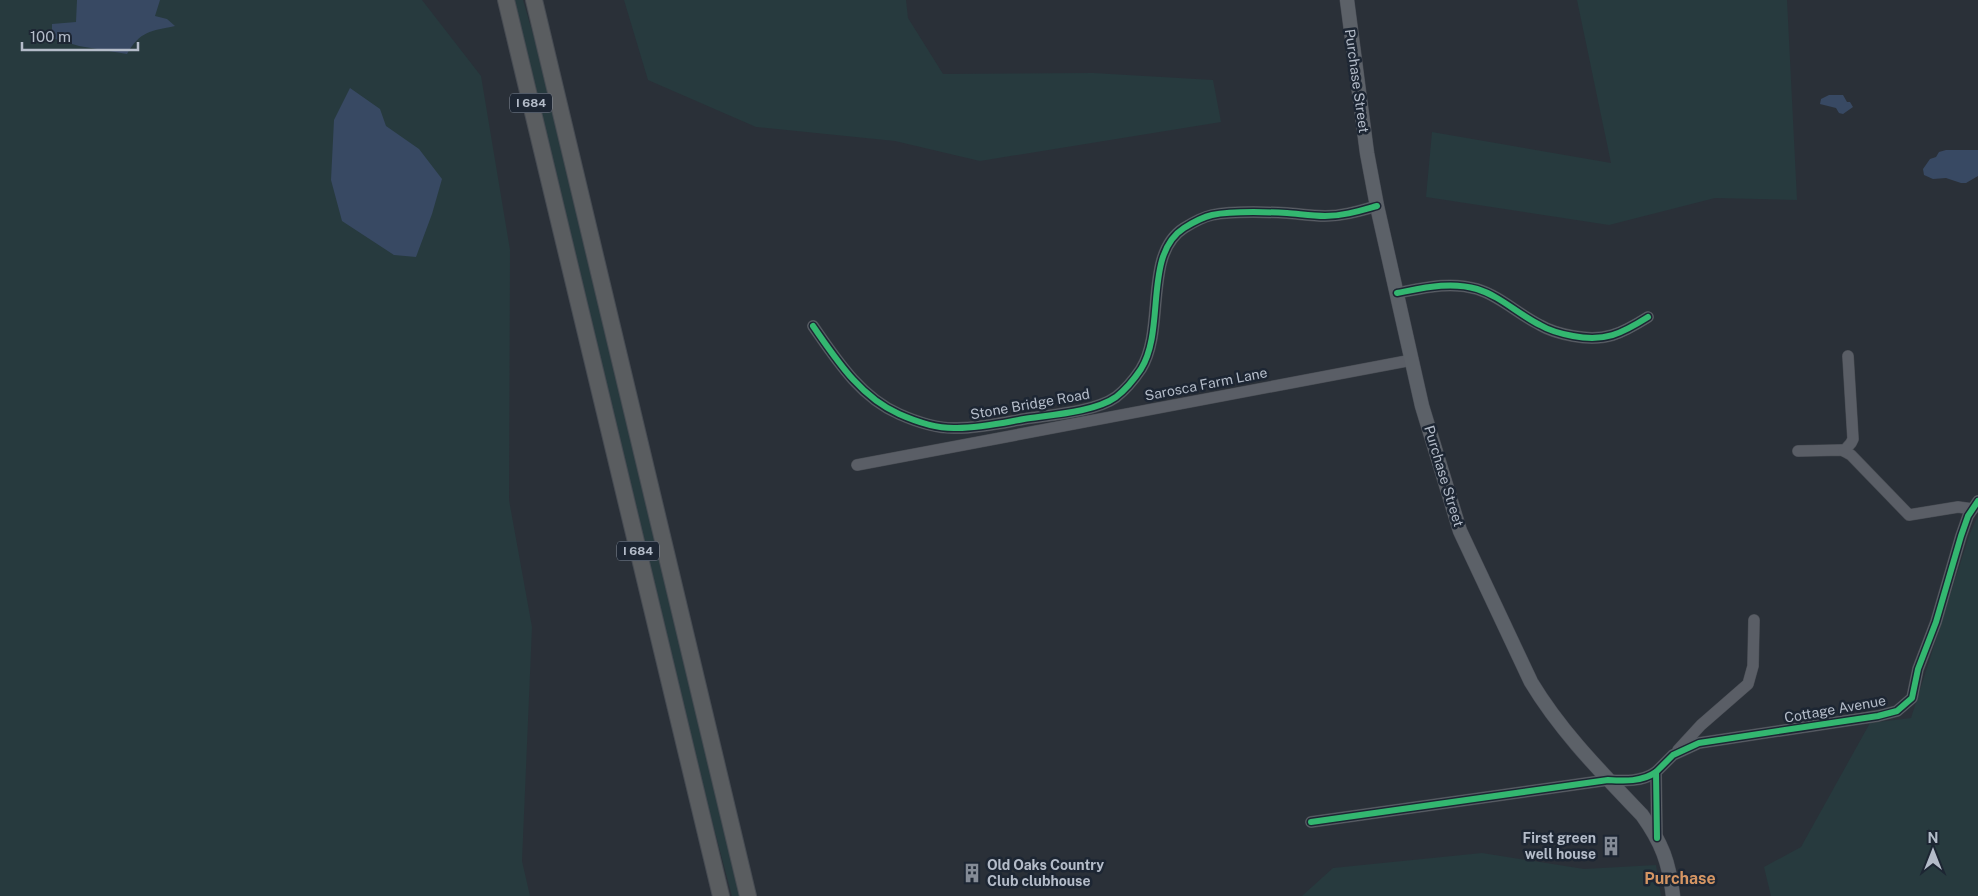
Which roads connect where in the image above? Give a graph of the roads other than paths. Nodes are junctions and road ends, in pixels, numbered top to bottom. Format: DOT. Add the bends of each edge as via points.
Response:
graph roads {
  1 [pos="506,0"];
  2 [pos="534,0"];
  3 [pos="1346,0"];
  4 [pos="1377,206"];
  5 [pos="1397,293"];
  6 [pos="1648,317"];
  7 [pos="813,326"];
  8 [pos="1848,356"];
  9 [pos="1412,360"];
  10 [pos="1798,451"];
  11 [pos="1844,452"];
  12 [pos="857,465"];
  13 [pos="1976,505"];
  14 [pos="1754,620"];
  15 [pos="1673,755"];
  16 [pos="1656,772"];
  17 [pos="1608,780"];
  18 [pos="1311,822"];
  19 [pos="1657,838"];
  20 [pos="721,896"];
  21 [pos="748,896"];
  22 [pos="1673,896"];
  1 -- 20 [label="highway, I 684"];
  2 -- 21 [label="highway, I 684"];
  3 -- 4 [label="main road, Purchase Street"];
  4 -- 5 [label="main road, Purchase Street"];
  4 -- 7 [label="street, Stone Bridge Road" via="1325,216 1288,213 1211,215 1182,229 1163,257 1158,272 1150,349 1141,368 1116,397 1066,413 957,428 933,426 898,414 875,400 850,376"];
  5 -- 6 [label="street" via="1442,285 1476,288 1493,295 1540,326 1586,338 1604,338 1621,333"];
  5 -- 9 [label="main road, Purchase Street"];
  8 -- 11 [label="street" via="1853,439"];
  9 -- 12 [label="street, Sarosca Farm Lane"];
  9 -- 17 [label="main road, Purchase Street" via="1422,406 1460,531 1516,653 1545,705"];
  10 -- 11 [label="street"];
  11 -- 13 [label="street" via="1851,455 1909,515"];
  13 -- 15 [label="street, Cottage Avenue" via="1961,536 1936,622 1918,669 1912,698 1907,703 1878,716 1699,743"];
  14 -- 15 [label="street" via="1754,666 1748,684 1701,725"];
  15 -- 16 [label="street, Cottage Avenue"];
  16 -- 17 [label="street" via="1640,779"];
  16 -- 19 [label="street"];
  17 -- 18 [label="street"];
  17 -- 19 [label="main road, Purchase Street" via="1642,815"];
  19 -- 22 [label="main road, Purchase Street" via="1667,860"];
}
